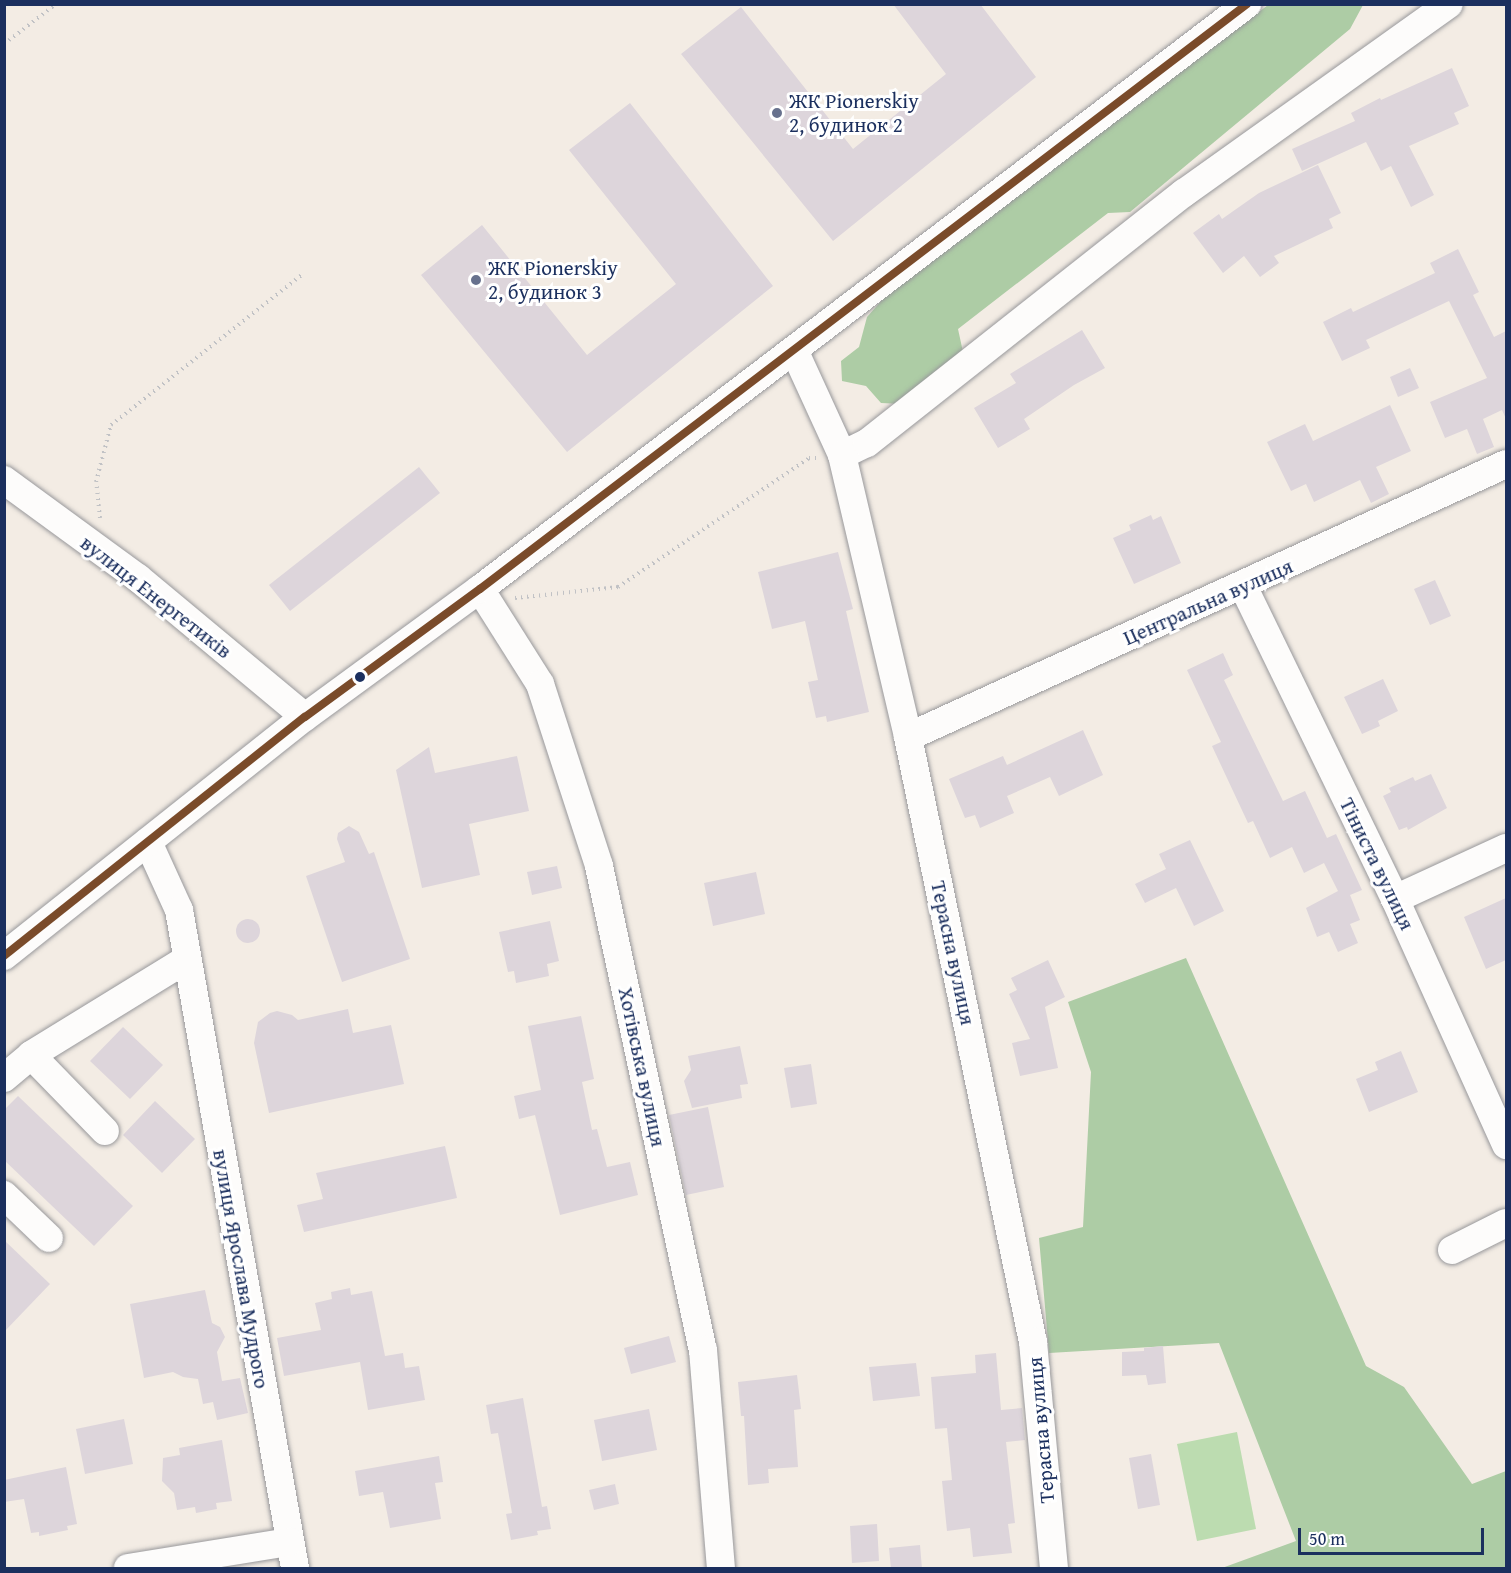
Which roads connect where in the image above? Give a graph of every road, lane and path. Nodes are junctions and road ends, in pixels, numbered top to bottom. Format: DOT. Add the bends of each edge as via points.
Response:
graph roads {
  1 [pos="56,4"];
  2 [pos="1247,4"];
  3 [pos="1449,4"];
  4 [pos="4,44"];
  5 [pos="303,274"];
  6 [pos="794,350"];
  7 [pos="842,455"];
  8 [pos="1506,465"];
  9 [pos="4,480"];
  10 [pos="104,554"];
  11 [pos="1243,586"];
  12 [pos="484,595"];
  13 [pos="305,717"];
  14 [pos="908,737"];
  15 [pos="148,842"];
  16 [pos="1506,848"];
  17 [pos="1395,899"];
  18 [pos="4,956"];
  19 [pos="187,958"];
  20 [pos="31,1055"];
  21 [pos="4,1078"];
  22 [pos="105,1131"];
  23 [pos="1506,1145"];
  24 [pos="4,1195"];
  25 [pos="1506,1223"];
  26 [pos="49,1238"];
  27 [pos="1452,1250"];
  28 [pos="292,1555"];
  29 [pos="128,1569"];
  30 [pos="721,1569"];
  31 [pos="1054,1569"];
  1 -- 4 [label="path"];
  2 -- 6 [label="street"];
  3 -- 7 [label="street" via="1184,193 867,443"];
  5 -- 10 [label="path" via="111,425 96,482"];
  6 -- 7 [label="street, Терасна вулиця"];
  6 -- 12 [label="street"];
  7 -- 12 [label="path" via="809,458 618,587"];
  7 -- 14 [label="street, Терасна вулиця"];
  8 -- 11 [label="street, Центральна вулиця"];
  9 -- 10 [label="street, вулиця Енергетиків"];
  10 -- 13 [label="street, вулиця Енергетиків"];
  11 -- 14 [label="street, Центральна вулиця"];
  11 -- 17 [label="street, Тіниста вулиця"];
  12 -- 13 [label="street"];
  12 -- 30 [label="street, Хотівська вулиця" via="540,684 599,866 703,1350"];
  13 -- 15 [label="street"];
  14 -- 31 [label="street, Терасна вулиця" via="1033,1342"];
  15 -- 18 [label="street"];
  15 -- 19 [label="street, вулиця Ярослава Мудрого" via="179,910"];
  16 -- 17 [label="street"];
  17 -- 23 [label="street, Тіниста вулиця"];
  19 -- 20 [label="street"];
  19 -- 28 [label="street, вулиця Ярослава Мудрого"];
  20 -- 21 [label="street"];
  20 -- 22 [label="street"];
  24 -- 26 [label="street"];
  25 -- 27 [label="street"];
  28 -- 29 [label="street, вулиця Ярослава Мудрого"];
}
